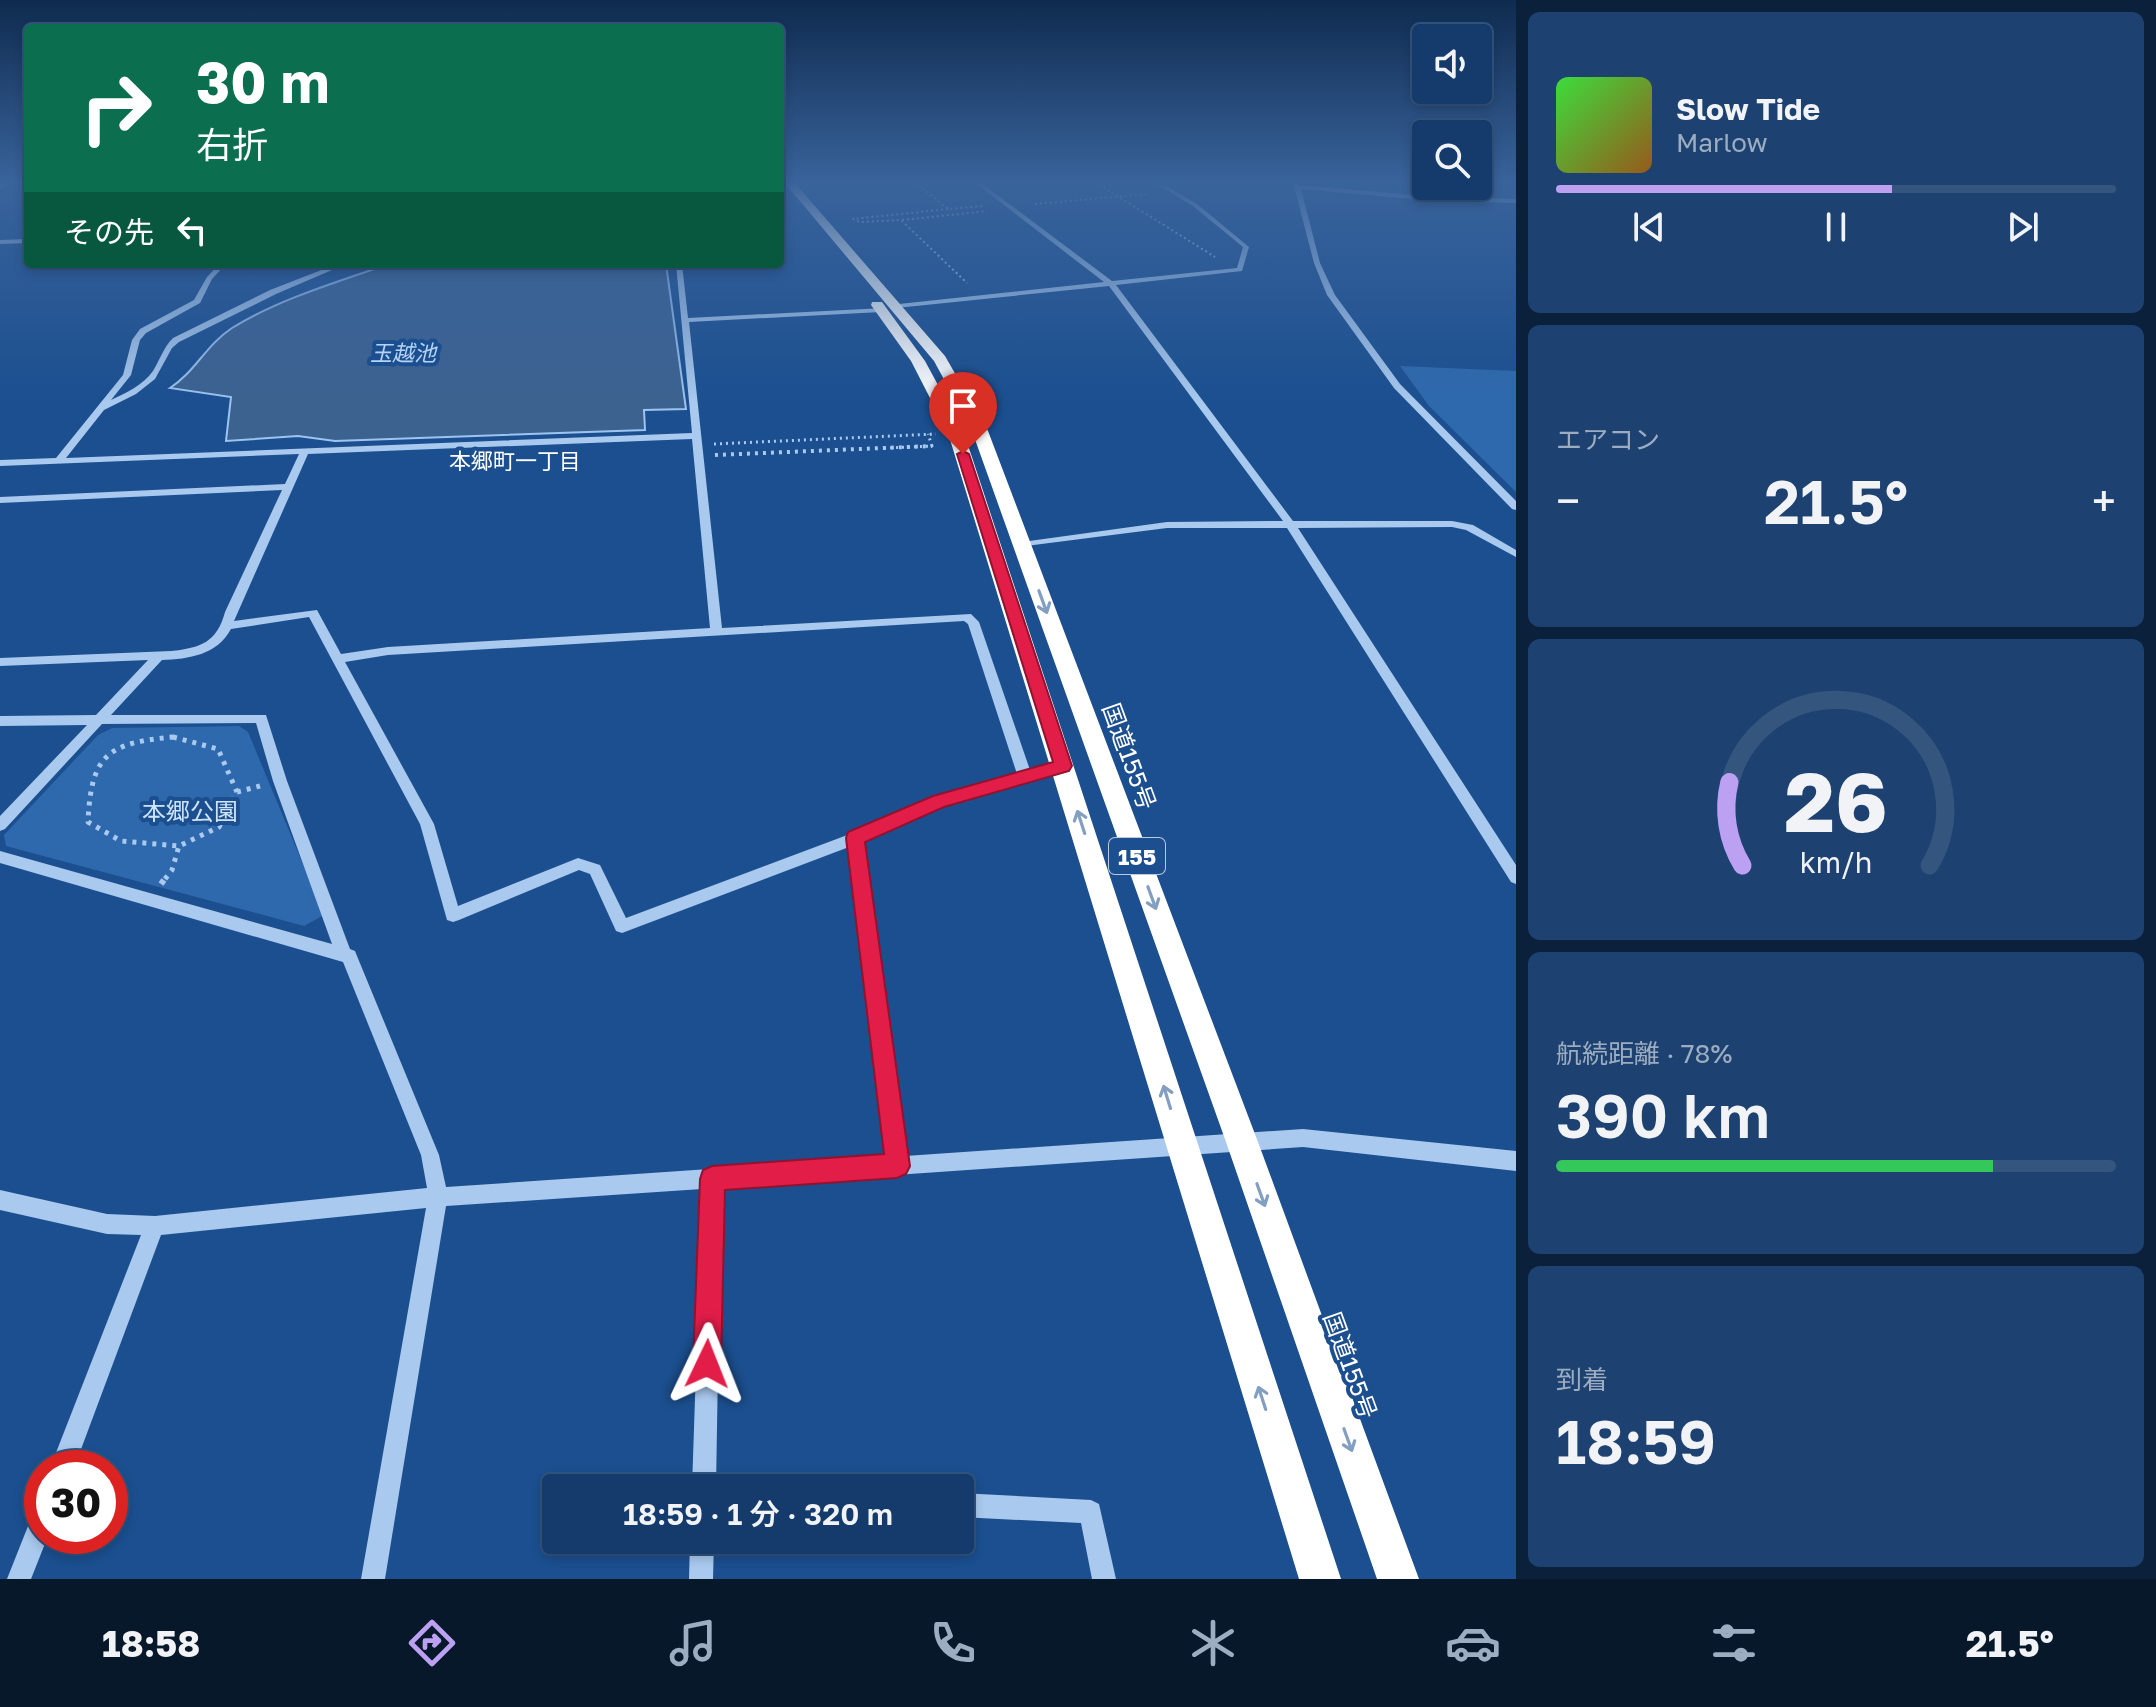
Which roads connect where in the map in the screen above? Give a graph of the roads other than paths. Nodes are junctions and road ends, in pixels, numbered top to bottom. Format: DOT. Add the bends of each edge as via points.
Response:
graph roads {
  1 [pos="841,256"];
  2 [pos="848,256"];
  3 [pos="1074,256"];
  4 [pos="1245,256"];
  5 [pos="1315,256"];
  6 [pos="219,268"];
  7 [pos="333,268"];
  8 [pos="680,268"];
  9 [pos="1111,284"];
  10 [pos="890,308"];
  11 [pos="687,320"];
  12 [pos="104,407"];
  13 [pos="697,446"];
  14 [pos="305,451"];
  15 [pos="60,459"];
  16 [pos="0,463"];
  17 [pos="288,487"];
  18 [pos="0,500"];
  19 [pos="1516,507"];
  20 [pos="1290,524"];
  21 [pos="1022,545"];
  22 [pos="1516,554"];
  23 [pos="228,626"];
  24 [pos="716,629"];
  25 [pos="159,656"];
  26 [pos="336,659"];
  27 [pos="0,662"];
  28 [pos="0,721"];
  29 [pos="101,721"];
  30 [pos="1063,766"];
  31 [pos="1025,777"];
  32 [pos="0,825"];
  33 [pos="855,838"];
  34 [pos="0,857"];
  35 [pos="1516,878"];
  36 [pos="343,951"];
  37 [pos="1242,1142"];
  38 [pos="1182,1146"];
  39 [pos="1516,1161"];
  40 [pos="897,1166"];
  41 [pos="712,1179"];
  42 [pos="438,1197"];
  43 [pos="0,1200"];
  44 [pos="155,1226"];
  45 [pos="69,1450"];
  46 [pos="704,1474"];
  47 [pos="974,1506"];
  48 [pos="29,1554"];
  49 [pos="702,1554"];
  50 [pos="19,1579"];
  51 [pos="373,1579"];
  52 [pos="701,1579"];
  53 [pos="1104,1579"];
  54 [pos="1320,1579"];
  55 [pos="1398,1579"];
  1 -- 10 [label="highway, 国道155号 / 155"];
  2 -- 10 [label="highway, 国道155号 / 155"];
  3 -- 9 [label="street"];
  4 -- 9 [label="street" via="1236,271"];
  5 -- 19 [label="street" via="1331,295 1397,386"];
  6 -- 12 [label="street" via="197,301 143,331 127,375"];
  7 -- 12 [label="street" via="176,340 148,381"];
  8 -- 11 [label="street"];
  9 -- 10 [label="street"];
  9 -- 20 [label="street"];
  10 -- 11 [label="street"];
  10 -- 21 [label="highway, 国道155号 / 155" via="957,385"];
  10 -- 30 [label="highway, 国道155号 / 155" via="956,433"];
  11 -- 13 [label="street"];
  12 -- 15 [label="street"];
  13 -- 14 [label="street"];
  13 -- 24 [label="street"];
  14 -- 15 [label="street"];
  14 -- 17 [label="street"];
  15 -- 16 [label="street"];
  17 -- 18 [label="street"];
  17 -- 23 [label="street"];
  20 -- 21 [label="street" via="1167,525"];
  20 -- 22 [label="street" via="1460,524"];
  20 -- 35 [label="street"];
  21 -- 37 [label="highway, 国道155号 / 155, one-way"];
  23 -- 25 [label="street" via="200,653"];
  23 -- 26 [label="street" via="313,613"];
  24 -- 26 [label="street"];
  24 -- 31 [label="street" via="967,617"];
  25 -- 27 [label="street"];
  25 -- 29 [label="street"];
  26 -- 33 [label="street" via="427,824 453,915 578,864 595,869 622,926"];
  28 -- 29 [label="street"];
  29 -- 32 [label="street"];
  29 -- 36 [label="street" via="261,718"];
  30 -- 31 [label="street"];
  38 -- 30 [label="highway, 国道155号 / 155, one-way"];
  31 -- 33 [label="street" via="939,801"];
  33 -- 40 [label="street"];
  34 -- 36 [label="street"];
  36 -- 42 [label="street" via="353,964 430,1155"];
  37 -- 38 [label="street"];
  37 -- 39 [label="street" via="1303,1138"];
  37 -- 55 [label="highway, 国道155号 / 155, one-way"];
  38 -- 40 [label="street"];
  54 -- 38 [label="highway, 国道155号 / 155, one-way"];
  40 -- 41 [label="street"];
  41 -- 42 [label="street"];
  41 -- 46 [label="street"];
  42 -- 44 [label="street"];
  42 -- 51 [label="street"];
  43 -- 44 [label="street" via="107,1224"];
  44 -- 45 [label="street"];
  47 -- 53 [label="street" via="1091,1512"];
  48 -- 50 [label="street"];
  49 -- 52 [label="street"];
}
